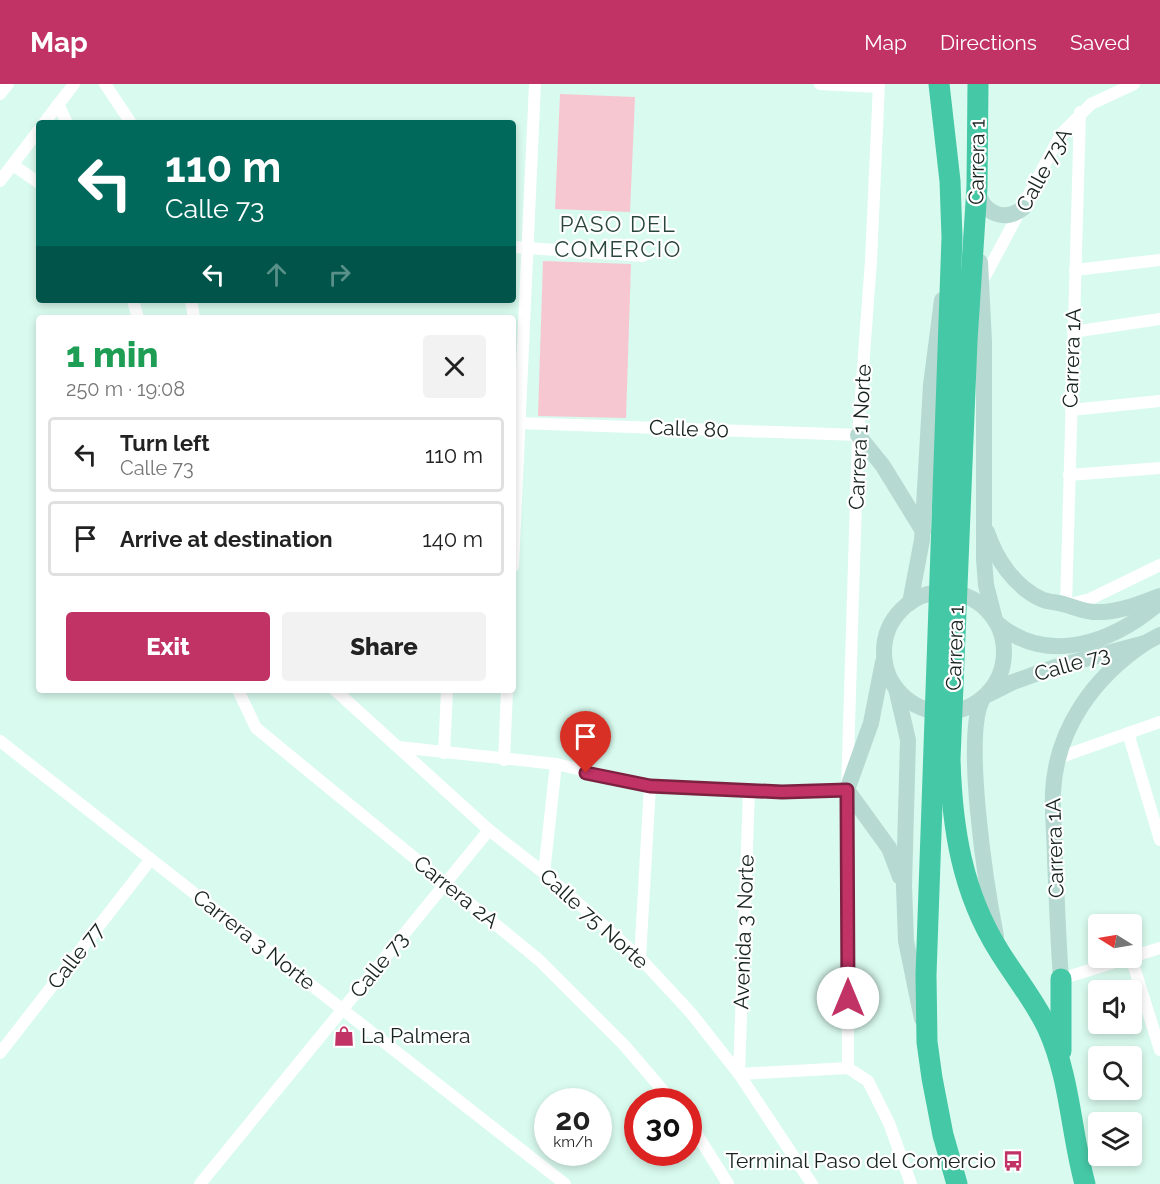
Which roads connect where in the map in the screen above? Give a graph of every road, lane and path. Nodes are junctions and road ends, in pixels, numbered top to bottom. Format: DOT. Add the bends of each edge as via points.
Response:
graph roads {
  1 [pos="8,84"];
  2 [pos="74,84"];
  3 [pos="105,84"];
  4 [pos="535,84"];
  5 [pos="820,84"];
  6 [pos="939,84"];
  7 [pos="978,84"];
  8 [pos="1134,84"];
  9 [pos="878,85"];
  10 [pos="0,94"];
  11 [pos="58,104"];
  12 [pos="1080,112"];
  13 [pos="46,120"];
  14 [pos="66,120"];
  15 [pos="129,120"];
  16 [pos="36,134"];
  17 [pos="13,165"];
  18 [pos="36,181"];
  19 [pos="0,182"];
  20 [pos="977,187"];
  21 [pos="1023,208"];
  22 [pos="952,237"];
  23 [pos="516,247"];
  24 [pos="528,247"];
  25 [pos="643,256"];
  26 [pos="1160,260"];
  27 [pos="1075,270"];
  28 [pos="981,283"];
  29 [pos="1160,319"];
  30 [pos="1073,332"];
  31 [pos="958,340"];
  32 [pos="1160,401"];
  33 [pos="1071,410"];
  34 [pos="519,423"];
  35 [pos="858,435"];
  36 [pos="1160,468"];
  37 [pos="1069,475"];
  38 [pos="516,494"];
  39 [pos="984,519"];
  40 [pos="923,531"];
  41 [pos="1160,565"];
  42 [pos="1160,596"];
  43 [pos="1160,602"];
  44 [pos="910,603"];
  45 [pos="1065,605"];
  46 [pos="996,621"];
  47 [pos="1153,639"];
  48 [pos="884,654"];
  49 [pos="896,687"];
  50 [pos="239,693"];
  51 [pos="338,693"];
  52 [pos="447,693"];
  53 [pos="507,693"];
  54 [pos="984,697"];
  55 [pos="1160,722"];
  56 [pos="1128,733"];
  57 [pos="0,741"];
  58 [pos="398,747"];
  59 [pos="444,753"];
  60 [pos="1058,758"];
  61 [pos="504,759"];
  62 [pos="556,764"];
  63 [pos="650,786"];
  64 [pos="847,790"];
  65 [pos="748,791"];
  66 [pos="1155,805"];
  67 [pos="489,830"];
  68 [pos="1160,840"];
  69 [pos="151,859"];
  70 [pos="544,873"];
  71 [pos="446,884"];
  72 [pos="904,886"];
  73 [pos="1160,948"];
  74 [pos="999,952"];
  75 [pos="1142,954"];
  76 [pos="640,958"];
  77 [pos="1096,968"];
  78 [pos="1135,968"];
  79 [pos="1061,979"];
  80 [pos="343,1010"];
  81 [pos="1156,1024"];
  82 [pos="927,1042"];
  83 [pos="1160,1050"];
  84 [pos="0,1053"];
  85 [pos="848,1068"];
  86 [pos="1061,1070"];
  87 [pos="739,1074"];
  88 [pos="661,1088"];
  89 [pos="702,1142"];
  90 [pos="200,1184"];
  91 [pos="565,1184"];
  92 [pos="728,1184"];
  93 [pos="812,1184"];
  94 [pos="911,1184"];
  95 [pos="957,1184"];
  96 [pos="1085,1184"];
  1 -- 10 [label="street"];
  2 -- 11 [label="street"];
  3 -- 15 [label="street"];
  4 -- 24 [label="street"];
  5 -- 9 [label="street"];
  6 -- 22 [label="highway, Carrera 1"];
  7 -- 20 [label="highway, Carrera 1"];
  8 -- 12 [label="street, Calle 73A"];
  9 -- 35 [label="street, Carrera 1 Norte" via="871,261"];
  11 -- 13 [label="street"];
  11 -- 14 [label="street"];
  12 -- 21 [label="street, Calle 73A" via="1061,134"];
  12 -- 27 [label="street, Carrera 1A"];
  16 -- 17 [label="street"];
  17 -- 18 [label="street"];
  17 -- 19 [label="street"];
  20 -- 21 [label="street" via="982,203 996,214 1013,214"];
  20 -- 28 [label="street"];
  20 -- 31 [label="highway, Carrera 1"];
  21 -- 28 [label="street, Calle 73A"];
  22 -- 31 [label="highway, Carrera 1"];
  22 -- 40 [label="street" via="933,366"];
  23 -- 24 [label="street"];
  24 -- 25 [label="street"];
  24 -- 34 [label="street"];
  26 -- 27 [label="street"];
  27 -- 30 [label="street, Carrera 1A"];
  28 -- 39 [label="street"];
  29 -- 30 [label="street"];
  30 -- 33 [label="street, Carrera 1A"];
  31 -- 74 [label="highway, Carrera 1" via="950,759 956,838 966,881 978,914"];
  31 -- 82 [label="highway, Carrera 1"];
  32 -- 33 [label="street"];
  33 -- 37 [label="street, Carrera 1A"];
  34 -- 35 [label="street, Calle 80"];
  34 -- 38 [label="street"];
  35 -- 40 [label="street" via="883,466"];
  35 -- 64 [label="street, Carrera 1 Norte"];
  36 -- 37 [label="street"];
  37 -- 45 [label="street, Carrera 1A"];
  39 -- 45 [label="street" via="995,552 1015,579 1042,600"];
  39 -- 46 [label="street" via="985,573"];
  40 -- 44 [label="street"];
  41 -- 45 [label="street" via="1090,599"];
  42 -- 45 [label="street" via="1104,612 1077,611"];
  43 -- 46 [label="street, Calle 73" via="1131,626 1088,642 1034,645 1017,638"];
  44 -- 46 [label="street" via="931,593 954,592 979,603"];
  44 -- 48 [label="street" via="891,625"];
  46 -- 54 [label="street" via="1004,642 1004,658 998,679"];
  47 -- 54 [label="street, Calle 73" via="1031,675"];
  47 -- 60 [label="street, Carrera 1A" via="1110,670 1089,694 1072,721"];
  48 -- 49 [label="street"];
  48 -- 64 [label="street" via="871,723"];
  49 -- 54 [label="street" via="910,702 934,711 960,710"];
  49 -- 72 [label="street" via="908,740"];
  50 -- 71 [label="street, Carrera 2A" via="256,728"];
  51 -- 58 [label="street, Calle 75 Norte"];
  52 -- 59 [label="street"];
  53 -- 61 [label="street"];
  54 -- 74 [label="street" via="975,723 976,776"];
  55 -- 56 [label="street"];
  56 -- 60 [label="street"];
  56 -- 66 [label="street"];
  57 -- 69 [label="street, Carrera 3 Norte"];
  58 -- 59 [label="street"];
  58 -- 67 [label="street, Calle 75 Norte"];
  59 -- 61 [label="street"];
  60 -- 79 [label="street, Carrera 1A" via="1053,791"];
  61 -- 62 [label="street"];
  62 -- 63 [label="street"];
  62 -- 70 [label="street"];
  63 -- 65 [label="street"];
  63 -- 76 [label="street"];
  64 -- 65 [label="street"];
  64 -- 72 [label="street" via="889,848"];
  64 -- 85 [label="street, Carrera 1 Norte"];
  65 -- 87 [label="street, Avenida 3 Norte"];
  66 -- 68 [label="street"];
  67 -- 70 [label="street, Calle 75 Norte"];
  67 -- 71 [label="street, Calle 73"];
  69 -- 80 [label="street, Carrera 3 Norte"];
  69 -- 84 [label="street, Calle 77"];
  70 -- 76 [label="street, Calle 75 Norte"];
  71 -- 80 [label="street, Calle 73"];
  71 -- 88 [label="street, Carrera 2A" via="546,967"];
  72 -- 82 [label="street" via="910,970"];
  73 -- 75 [label="street"];
  74 -- 86 [label="highway, Carrera 1" via="1048,1029"];
  76 -- 87 [label="street, Calle 75 Norte" via="691,1013"];
  77 -- 79 [label="street"];
  78 -- 81 [label="street"];
  79 -- 86 [label="highway"];
  80 -- 90 [label="street, Calle 73"];
  80 -- 91 [label="street, Carrera 3 Norte"];
  81 -- 83 [label="street"];
  82 -- 95 [label="highway, Carrera 1" via="943,1135"];
  85 -- 87 [label="street"];
  85 -- 94 [label="street" via="868,1081 889,1123"];
  86 -- 96 [label="highway, Carrera 1"];
  87 -- 93 [label="street, Calle 75 Norte"];
  89 -- 92 [label="street"];
}
